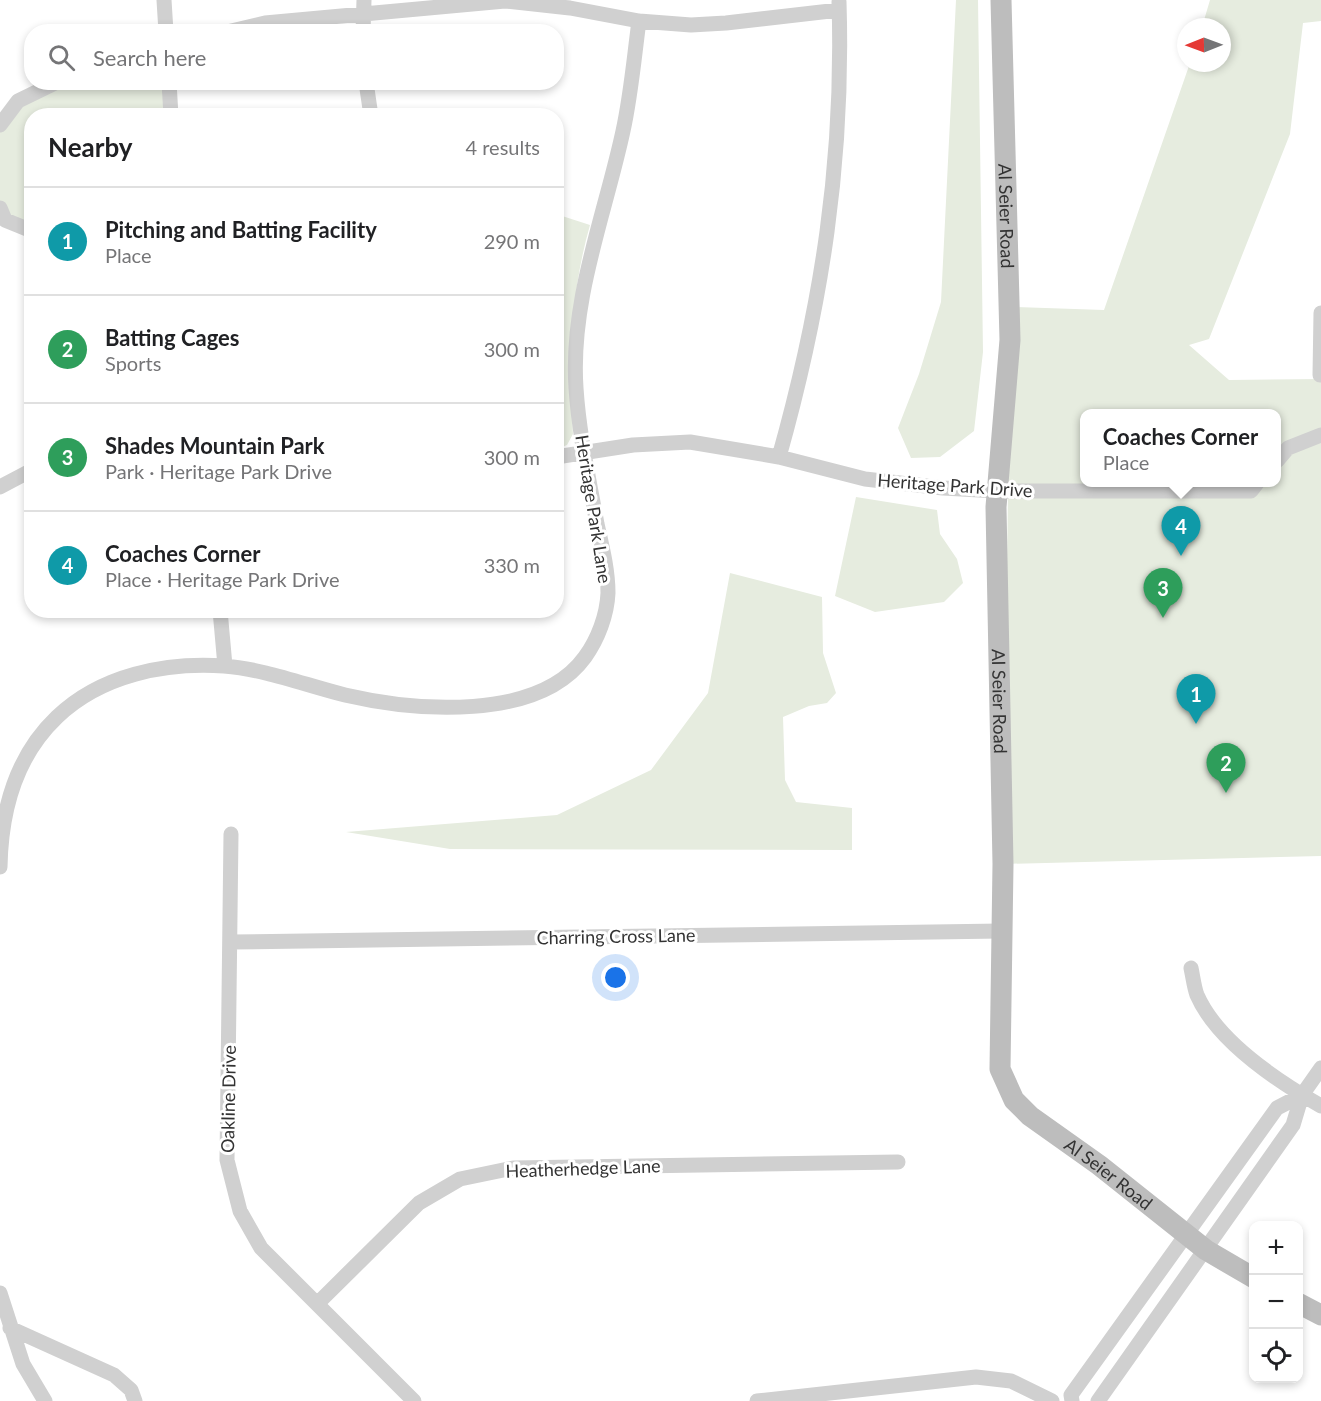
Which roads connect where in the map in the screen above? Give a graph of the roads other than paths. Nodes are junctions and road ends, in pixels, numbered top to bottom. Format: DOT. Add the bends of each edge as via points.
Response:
graph roads {
  1 [pos="164,0"];
  2 [pos="1001,0"];
  3 [pos="839,5"];
  4 [pos="363,6"];
  5 [pos="639,21"];
  6 [pos="166,24"];
  7 [pos="261,24"];
  8 [pos="363,24"];
  9 [pos="41,90"];
  10 [pos="169,90"];
  11 [pos="367,90"];
  12 [pos="171,108"];
  13 [pos="370,108"];
  14 [pos="0,125"];
  15 [pos="0,208"];
  16 [pos="24,228"];
  17 [pos="1321,313"];
  18 [pos="1320,375"];
  19 [pos="1321,435"];
  20 [pos="584,453"];
  21 [pos="564,456"];
  22 [pos="1281,456"];
  23 [pos="779,458"];
  24 [pos="24,474"];
  25 [pos="0,486"];
  26 [pos="1255,487"];
  27 [pos="996,491"];
  28 [pos="221,618"];
  29 [pos="225,666"];
  30 [pos="231,834"];
  31 [pos="0,867"];
  32 [pos="1001,931"];
  33 [pos="231,942"];
  34 [pos="1191,968"];
  35 [pos="1321,1068"];
  36 [pos="1302,1095"];
  37 [pos="1321,1106"];
  38 [pos="1241,1157"];
  39 [pos="898,1162"];
  40 [pos="1260,1170"];
  41 [pos="1185,1234"];
  42 [pos="1206,1250"];
  43 [pos="1249,1275"];
  44 [pos="0,1293"];
  45 [pos="317,1304"];
  46 [pos="1303,1305"];
  47 [pos="1321,1315"];
  48 [pos="1123,1322"];
  49 [pos="10,1328"];
  50 [pos="1144,1336"];
  51 [pos="45,1401"];
  52 [pos="135,1401"];
  53 [pos="414,1401"];
  54 [pos="757,1401"];
  55 [pos="1052,1401"];
  56 [pos="1072,1401"];
  57 [pos="1098,1401"];
  1 -- 6 [label="street"];
  2 -- 27 [label="street, Al Seier Road" via="1010,340"];
  3 -- 5 [label="street" via="726,23"];
  3 -- 23 [label="street" via="840,85 833,200 811,334"];
  4 -- 5 [label="street" via="505,1"];
  4 -- 7 [label="street"];
  4 -- 8 [label="street"];
  5 -- 20 [label="street, Heritage Park Lane" via="624,128 592,253 578,327 576,386"];
  9 -- 14 [label="street" via="18,101"];
  10 -- 12 [label="street"];
  11 -- 13 [label="street"];
  15 -- 16 [label="street" via="5,220"];
  17 -- 18 [label="street"];
  19 -- 22 [label="street" via="1288,448"];
  20 -- 21 [label="street, Heritage Park Drive"];
  20 -- 23 [label="street, Heritage Park Drive" via="690,442"];
  20 -- 29 [label="street, Heritage Park Lane" via="606,569 607,601 594,643 583,660 545,690 498,704 426,706 349,696"];
  23 -- 27 [label="street, Heritage Park Drive" via="866,479"];
  24 -- 25 [label="street"];
  26 -- 27 [label="street, Heritage Park Drive"];
  27 -- 32 [label="street, Al Seier Road"];
  28 -- 29 [label="street"];
  29 -- 31 [label="street, Heritage Park Lane" via="134,674 83,696 62,712 42,731 12,784"];
  30 -- 33 [label="street, Oakline Drive"];
  32 -- 33 [label="street, Charring Cross Lane"];
  32 -- 41 [label="street, Al Seier Road" via="1000,1069 1014,1100"];
  33 -- 45 [label="street, Oakline Drive" via="227,1160 240,1211 261,1248"];
  34 -- 36 [label="street" via="1197,994 1225,1035"];
  35 -- 36 [label="street"];
  36 -- 37 [label="street"];
  36 -- 38 [label="street" via="1277,1108"];
  36 -- 40 [label="street" via="1293,1125"];
  38 -- 40 [label="street"];
  38 -- 41 [label="street"];
  39 -- 45 [label="street, Heatherhedge Lane" via="513,1168 460,1179 419,1203"];
  40 -- 42 [label="street"];
  41 -- 42 [label="street, Al Seier Road"];
  41 -- 48 [label="street"];
  42 -- 43 [label="street, Al Seier Road"];
  42 -- 50 [label="street"];
  44 -- 49 [label="street"];
  45 -- 53 [label="street, Oakline Drive"];
  46 -- 47 [label="street"];
  48 -- 50 [label="street"];
  48 -- 56 [label="street" via="1071,1395"];
  49 -- 51 [label="street" via="22,1364"];
  49 -- 52 [label="street" via="114,1375 131,1390"];
  50 -- 57 [label="street"];
  54 -- 55 [label="street" via="976,1377 1011,1381"];
}
